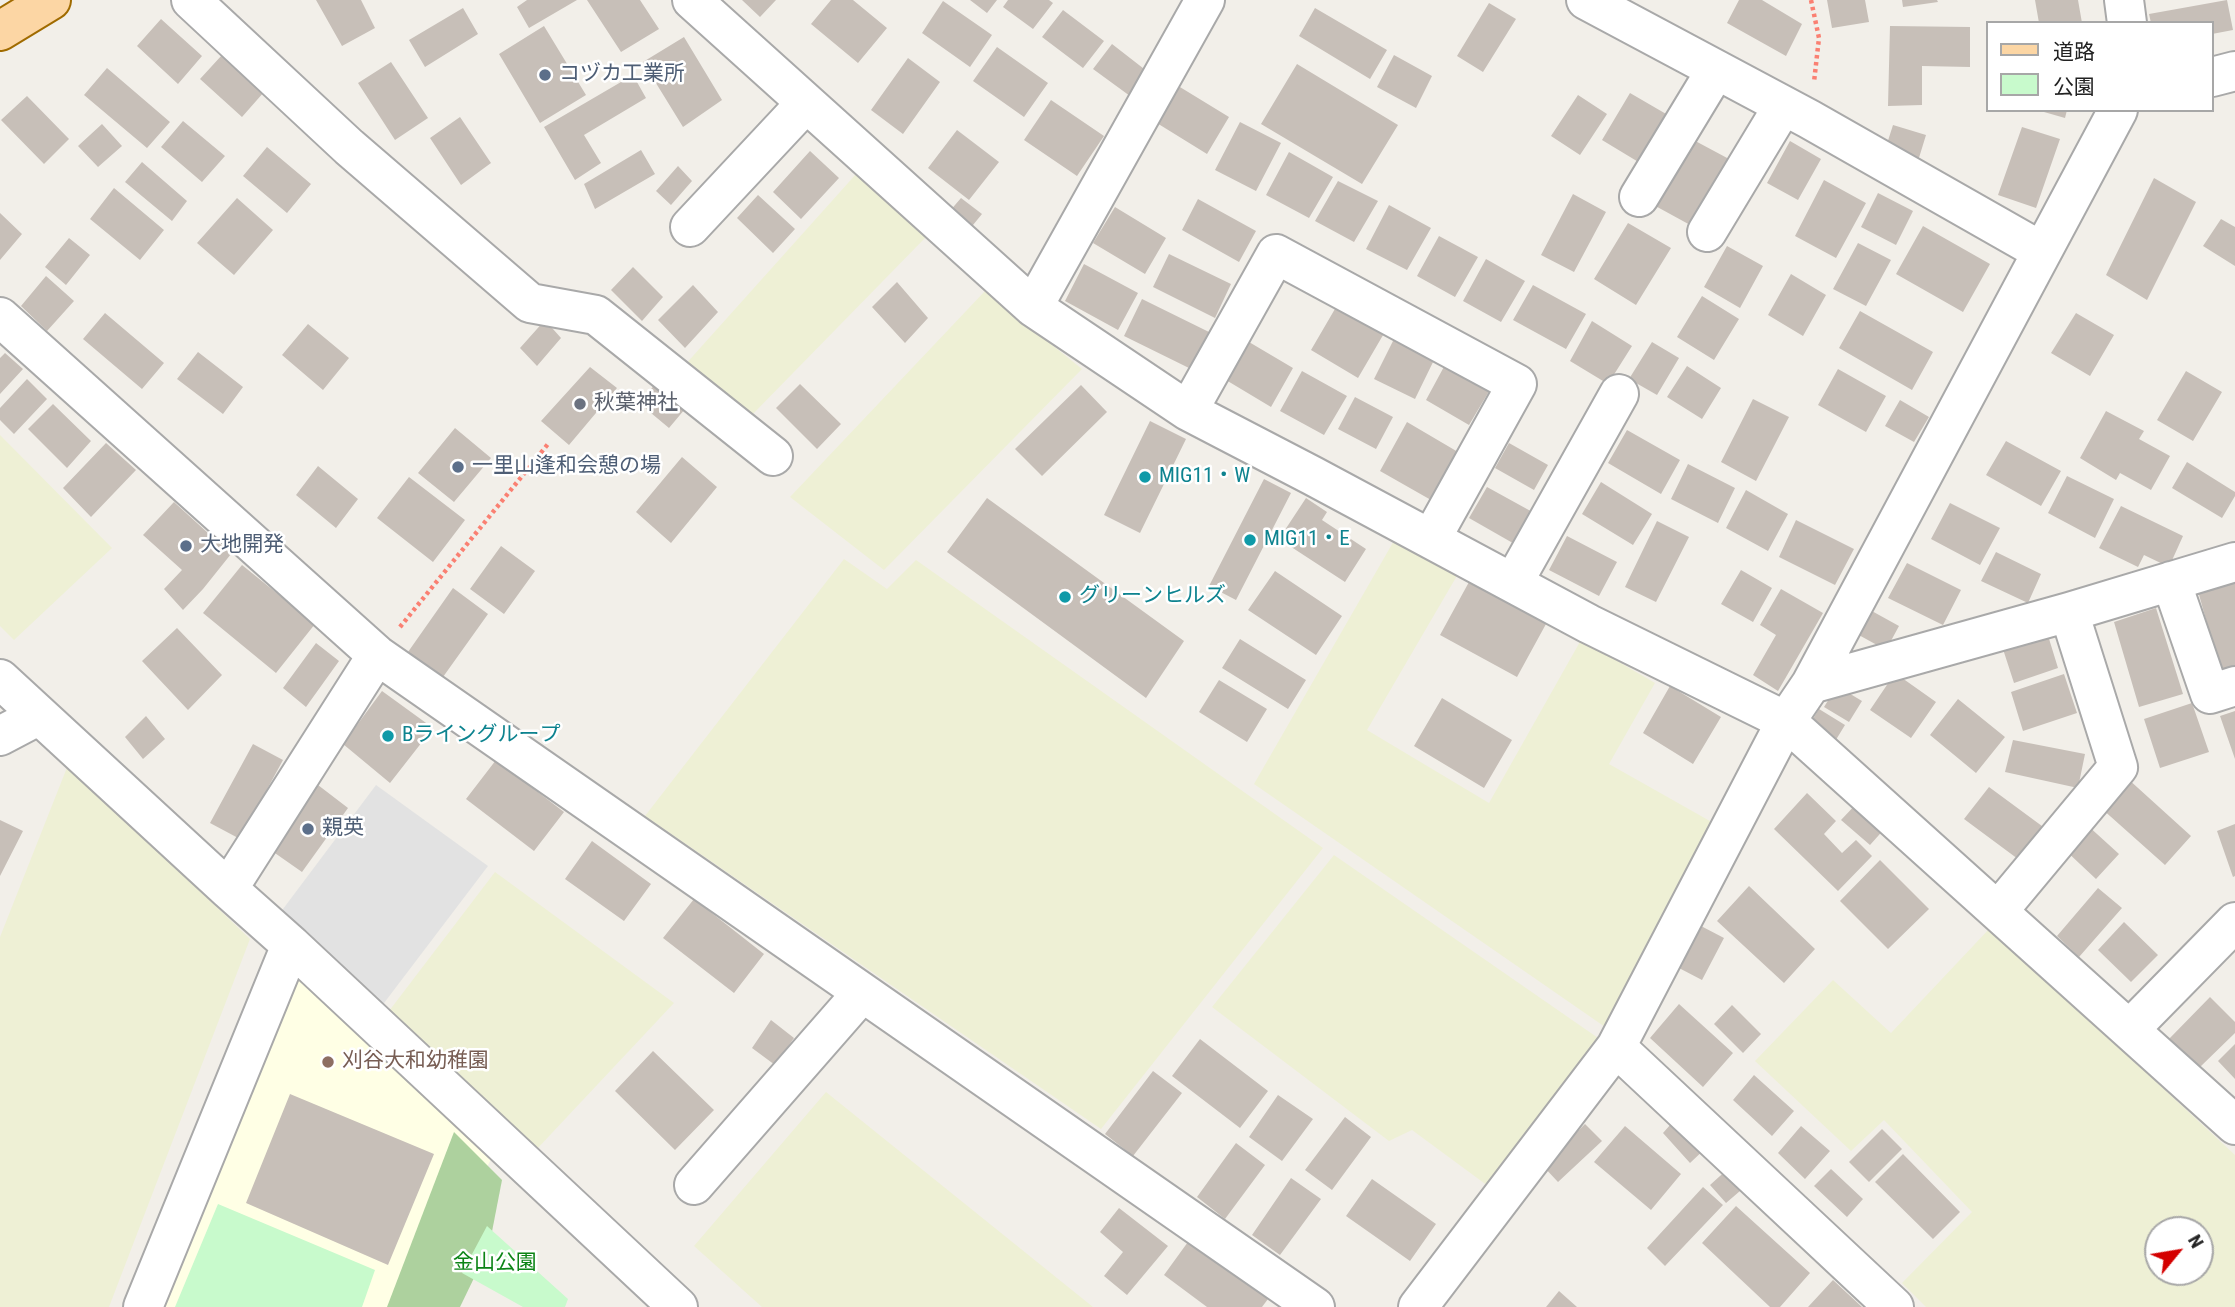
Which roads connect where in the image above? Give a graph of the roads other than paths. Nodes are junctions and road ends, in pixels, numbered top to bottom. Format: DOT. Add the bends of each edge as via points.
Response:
graph roads {
  1 [pos="51,0"];
  2 [pos="191,0"];
  3 [pos="692,0"];
  4 [pos="1205,0"];
  5 [pos="1586,0"];
  6 [pos="2124,0"];
  7 [pos="2127,21"];
  8 [pos="0,31"];
  9 [pos="1716,70"];
  10 [pos="2235,71"];
  11 [pos="2214,76"];
  12 [pos="806,103"];
  13 [pos="2117,112"];
  14 [pos="1796,113"];
  15 [pos="1639,197"];
  16 [pos="690,227"];
  17 [pos="1707,232"];
  18 [pos="2041,251"];
  19 [pos="1033,307"];
  20 [pos="0,317"];
  21 [pos="1619,394"];
  22 [pos="1188,411"];
  23 [pos="773,456"];
  24 [pos="1431,539"];
  25 [pos="2235,562"];
  26 [pos="2171,581"];
  27 [pos="1513,583"];
  28 [pos="2069,611"];
  29 [pos="377,654"];
  30 [pos="0,679"];
  31 [pos="1811,684"];
  32 [pos="2235,686"];
  33 [pos="38,716"];
  34 [pos="1786,721"];
  35 [pos="0,736"];
  36 [pos="228,890"];
  37 [pos="1998,911"];
  38 [pos="2235,922"];
  39 [pos="291,945"];
  40 [pos="862,993"];
  41 [pos="2130,1029"];
  42 [pos="1616,1048"];
  43 [pos="2235,1125"];
  44 [pos="694,1185"];
  45 [pos="143,1307"];
  46 [pos="678,1307"];
  47 [pos="1315,1307"];
  48 [pos="1418,1307"];
  49 [pos="1894,1307"];
  1 -- 8 [label="main road"];
  2 -- 23 [label="street" via="349,147 530,303 596,315"];
  3 -- 12 [label="street"];
  4 -- 19 [label="street"];
  5 -- 9 [label="street"];
  6 -- 7 [label="street"];
  9 -- 14 [label="street"];
  9 -- 15 [label="street"];
  10 -- 11 [label="street"];
  12 -- 16 [label="street"];
  12 -- 19 [label="street"];
  13 -- 18 [label="street"];
  14 -- 17 [label="street"];
  14 -- 18 [label="street"];
  18 -- 31 [label="street"];
  19 -- 22 [label="street"];
  20 -- 29 [label="street"];
  21 -- 27 [label="street"];
  22 -- 24 [label="street"];
  22 -- 24 [label="street" via="1276,254 1517,384"];
  24 -- 27 [label="street"];
  25 -- 26 [label="street"];
  26 -- 28 [label="street"];
  26 -- 32 [label="street" via="2210,694"];
  27 -- 34 [label="street"];
  28 -- 31 [label="street"];
  28 -- 37 [label="street" via="2119,767"];
  29 -- 36 [label="street"];
  29 -- 40 [label="street"];
  30 -- 33 [label="street"];
  31 -- 34 [label="street"];
  33 -- 35 [label="street"];
  33 -- 36 [label="street"];
  34 -- 37 [label="street"];
  34 -- 42 [label="street"];
  36 -- 39 [label="street"];
  37 -- 41 [label="street"];
  38 -- 41 [label="street"];
  39 -- 45 [label="street"];
  39 -- 46 [label="street"];
  40 -- 44 [label="street"];
  40 -- 47 [label="street"];
  41 -- 43 [label="street"];
  42 -- 48 [label="street"];
  42 -- 49 [label="street"];
}
